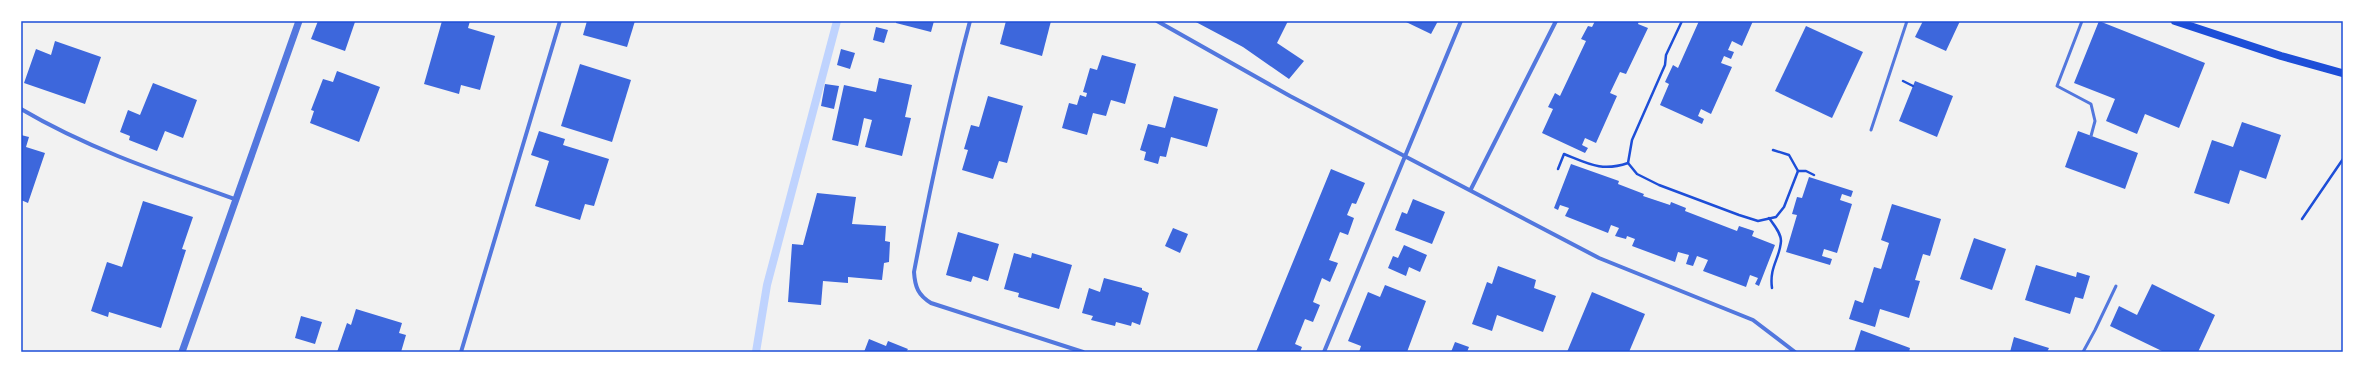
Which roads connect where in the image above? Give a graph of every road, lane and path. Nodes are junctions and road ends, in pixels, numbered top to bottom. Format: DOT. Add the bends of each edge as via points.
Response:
graph roads {
  1 [pos="299,21"];
  2 [pos="560,21"];
  3 [pos="970,21"];
  4 [pos="1157,21"];
  5 [pos="1461,21"];
  6 [pos="1556,21"];
  7 [pos="1682,21"];
  8 [pos="1907,21"];
  9 [pos="2082,21"];
  10 [pos="2175,21"];
  11 [pos="2343,73"];
  12 [pos="21,109"];
  13 [pos="1871,130"];
  14 [pos="2091,136"];
  15 [pos="1773,150"];
  16 [pos="1404,155"];
  17 [pos="2343,159"];
  18 [pos="1628,163"];
  19 [pos="1558,169"];
  20 [pos="1798,171"];
  21 [pos="1814,175"];
  22 [pos="1471,190"];
  23 [pos="235,199"];
  24 [pos="1769,218"];
  25 [pos="2302,219"];
  26 [pos="2116,286"];
  27 [pos="1772,288"];
  28 [pos="182,352"];
  29 [pos="461,352"];
  30 [pos="1083,352"];
  31 [pos="1324,352"];
  32 [pos="1795,352"];
  33 [pos="2083,352"];
  1 -- 23 [label="street"];
  2 -- 29 [label="street"];
  3 -- 30 [label="street" via="948,102 930,185 914,272 915,285 922,297 931,303"];
  4 -- 16 [label="street" via="1290,96"];
  5 -- 16 [label="street"];
  6 -- 22 [label="street"];
  7 -- 18 [label="path" via="1632,140"];
  8 -- 13 [label="lane"];
  9 -- 14 [label="lane" via="2058,86 2091,104 2095,120"];
  10 -- 11 [label="main road" via="2280,56"];
  12 -- 23 [label="street" via="71,137 118,158"];
  15 -- 20 [label="path" via="1789,155"];
  16 -- 22 [label="street"];
  16 -- 31 [label="street"];
  17 -- 25 [label="path"];
  18 -- 19 [label="path" via="1613,168 1591,165 1564,154"];
  18 -- 24 [label="path" via="1637,174 1659,185 1758,221"];
  20 -- 21 [label="path"];
  20 -- 24 [label="path" via="1784,208 1776,217"];
  22 -- 32 [label="street" via="1599,258 1752,320"];
  23 -- 28 [label="street"];
  24 -- 27 [label="path" via="1778,230 1781,241 1770,275"];
  26 -- 33 [label="lane"];
}
